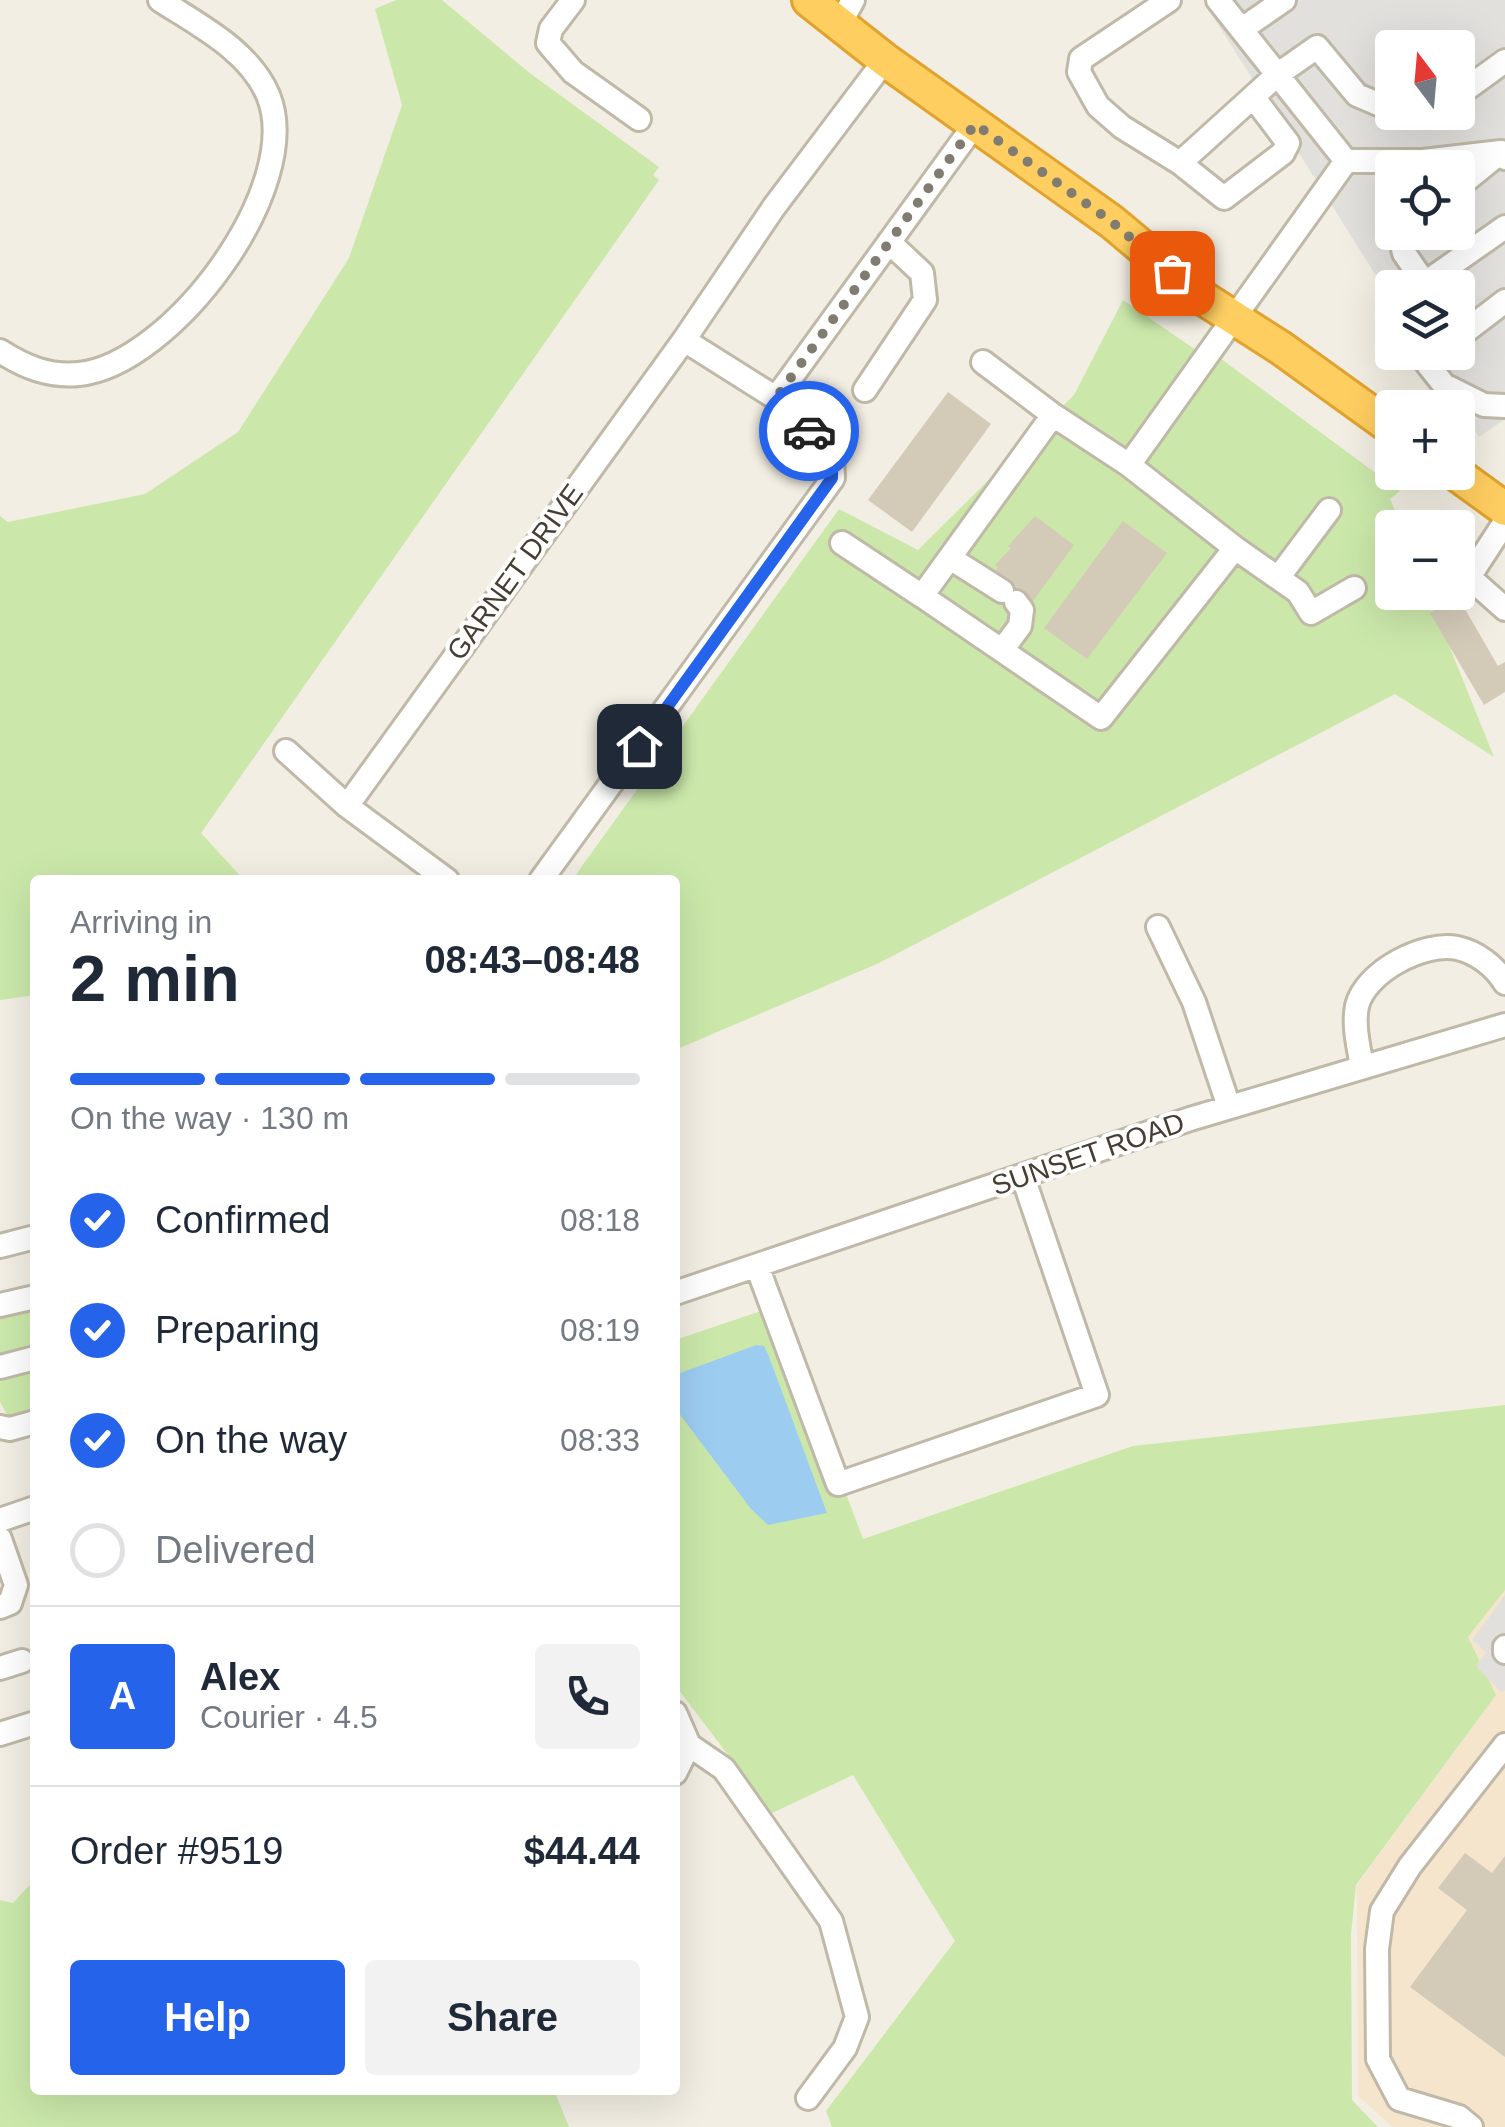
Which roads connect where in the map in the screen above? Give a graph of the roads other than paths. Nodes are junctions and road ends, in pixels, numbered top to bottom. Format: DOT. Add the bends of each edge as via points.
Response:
graph roads {
  1 [pos="160,0"];
  2 [pos="573,0"];
  3 [pos="809,0"];
  4 [pos="1168,0"];
  5 [pos="1218,0"];
  6 [pos="1284,0"];
  7 [pos="847,12"];
  8 [pos="1242,29"];
  9 [pos="885,60"];
  10 [pos="1505,61"];
  11 [pos="1277,75"];
  12 [pos="1475,83"];
  13 [pos="1254,98"];
  14 [pos="1375,102"];
  15 [pos="640,119"];
  16 [pos="975,124"];
  17 [pos="1503,155"];
  18 [pos="1346,161"];
  19 [pos="1180,163"];
  20 [pos="1475,175"];
  21 [pos="1505,227"];
  22 [pos="890,242"];
  23 [pos="1446,270"];
  24 [pos="1505,301"];
  25 [pos="1237,318"];
  26 [pos="1475,324"];
  27 [pos="684,340"];
  28 [pos="0,351"];
  29 [pos="983,362"];
  30 [pos="1432,370"];
  31 [pos="864,390"];
  32 [pos="776,398"];
  33 [pos="1505,406"];
  34 [pos="1054,414"];
  35 [pos="1375,416"];
  36 [pos="1129,465"];
  37 [pos="1475,487"];
  38 [pos="1503,508"];
  39 [pos="1329,510"];
  40 [pos="842,543"];
  41 [pos="1236,548"];
  42 [pos="1475,556"];
  43 [pos="950,558"];
  44 [pos="1278,578"];
  45 [pos="1475,586"];
  46 [pos="1354,588"];
  47 [pos="922,596"];
  48 [pos="1505,610"];
  49 [pos="1002,650"];
  50 [pos="286,751"];
  51 [pos="347,806"];
  52 [pos="440,875"];
  53 [pos="545,875"];
  54 [pos="1158,927"];
  55 [pos="1505,984"];
  56 [pos="1505,1025"];
  57 [pos="1362,1067"];
  58 [pos="1229,1107"];
  59 [pos="1022,1177"];
  60 [pos="30,1238"];
  61 [pos="0,1246"];
  62 [pos="757,1266"];
  63 [pos="680,1291"];
  64 [pos="30,1297"];
  65 [pos="0,1306"];
  66 [pos="30,1358"];
  67 [pos="2,1360"];
  68 [pos="30,1423"];
  69 [pos="0,1427"];
  70 [pos="30,1510"];
  71 [pos="0,1520"];
  72 [pos="0,1539"];
  73 [pos="0,1607"];
  74 [pos="680,1724"];
  75 [pos="30,1725"];
  76 [pos="0,1734"];
  77 [pos="690,1745"];
  78 [pos="1505,1745"];
  79 [pos="680,1764"];
  80 [pos="808,2098"];
  81 [pos="1471,2127"];
  1 -- 28 [label="street" via="223,42 268,94 274,144 257,209 190,304 124,360 59,374 37,371"];
  2 -- 15 [label="street" via="548,42 573,72"];
  3 -- 7 [label="highway"];
  4 -- 19 [label="street" via="1081,59 1078,72 1098,106"];
  5 -- 8 [label="street"];
  6 -- 8 [label="street"];
  7 -- 9 [label="highway"];
  8 -- 11 [label="street"];
  9 -- 16 [label="highway"];
  9 -- 27 [label="street, GARNET DRIVE" via="774,206"];
  10 -- 12 [label="street"];
  11 -- 13 [label="street"];
  11 -- 14 [label="street" via="1317,48 1356,94"];
  11 -- 18 [label="street"];
  13 -- 19 [label="street"];
  13 -- 19 [label="street" via="1288,143 1283,154 1224,198"];
  16 -- 22 [label="street"];
  16 -- 25 [label="highway"];
  17 -- 18 [label="street"];
  17 -- 20 [label="street"];
  18 -- 25 [label="street"];
  21 -- 23 [label="street"];
  22 -- 31 [label="street" via="922,273 925,300"];
  22 -- 32 [label="street"];
  24 -- 26 [label="street"];
  25 -- 35 [label="highway"];
  25 -- 36 [label="street"];
  27 -- 32 [label="street"];
  27 -- 51 [label="street, GARNET DRIVE"];
  29 -- 34 [label="street"];
  30 -- 33 [label="street" via="1444,385 1484,405"];
  32 -- 53 [label="street" via="832,456 832,478"];
  34 -- 36 [label="street"];
  34 -- 43 [label="street"];
  36 -- 41 [label="street"];
  37 -- 38 [label="highway"];
  38 -- 42 [label="street"];
  39 -- 44 [label="street"];
  40 -- 47 [label="street"];
  41 -- 44 [label="street"];
  41 -- 49 [label="street" via="1101,718"];
  43 -- 47 [label="street"];
  43 -- 49 [label="street" via="1022,610 1020,626"];
  44 -- 46 [label="street" via="1311,613"];
  45 -- 48 [label="street"];
  47 -- 49 [label="street"];
  50 -- 51 [label="street"];
  51 -- 52 [label="street"];
  54 -- 58 [label="street" via="1194,1002"];
  55 -- 57 [label="street" via="1476,955 1454,946 1383,968 1357,1006"];
  56 -- 57 [label="street, SUNSET ROAD"];
  57 -- 58 [label="street, SUNSET ROAD"];
  58 -- 59 [label="street, SUNSET ROAD"];
  59 -- 62 [label="street, SUNSET ROAD"];
  59 -- 62 [label="street" via="1098,1395 838,1484"];
  60 -- 61 [label="street"];
  62 -- 63 [label="street, SUNSET ROAD"];
  64 -- 65 [label="street"];
  66 -- 67 [label="street"];
  68 -- 69 [label="street"];
  70 -- 71 [label="street"];
  72 -- 73 [label="street" via="16,1586 10,1604"];
  74 -- 77 [label="street"];
  75 -- 76 [label="street"];
  77 -- 79 [label="street"];
  77 -- 80 [label="street" via="724,1769 831,1922 857,2017 845,2048"];
  78 -- 81 [label="street" via="1382,1910 1377,1949 1378,2059 1399,2099"];
}
